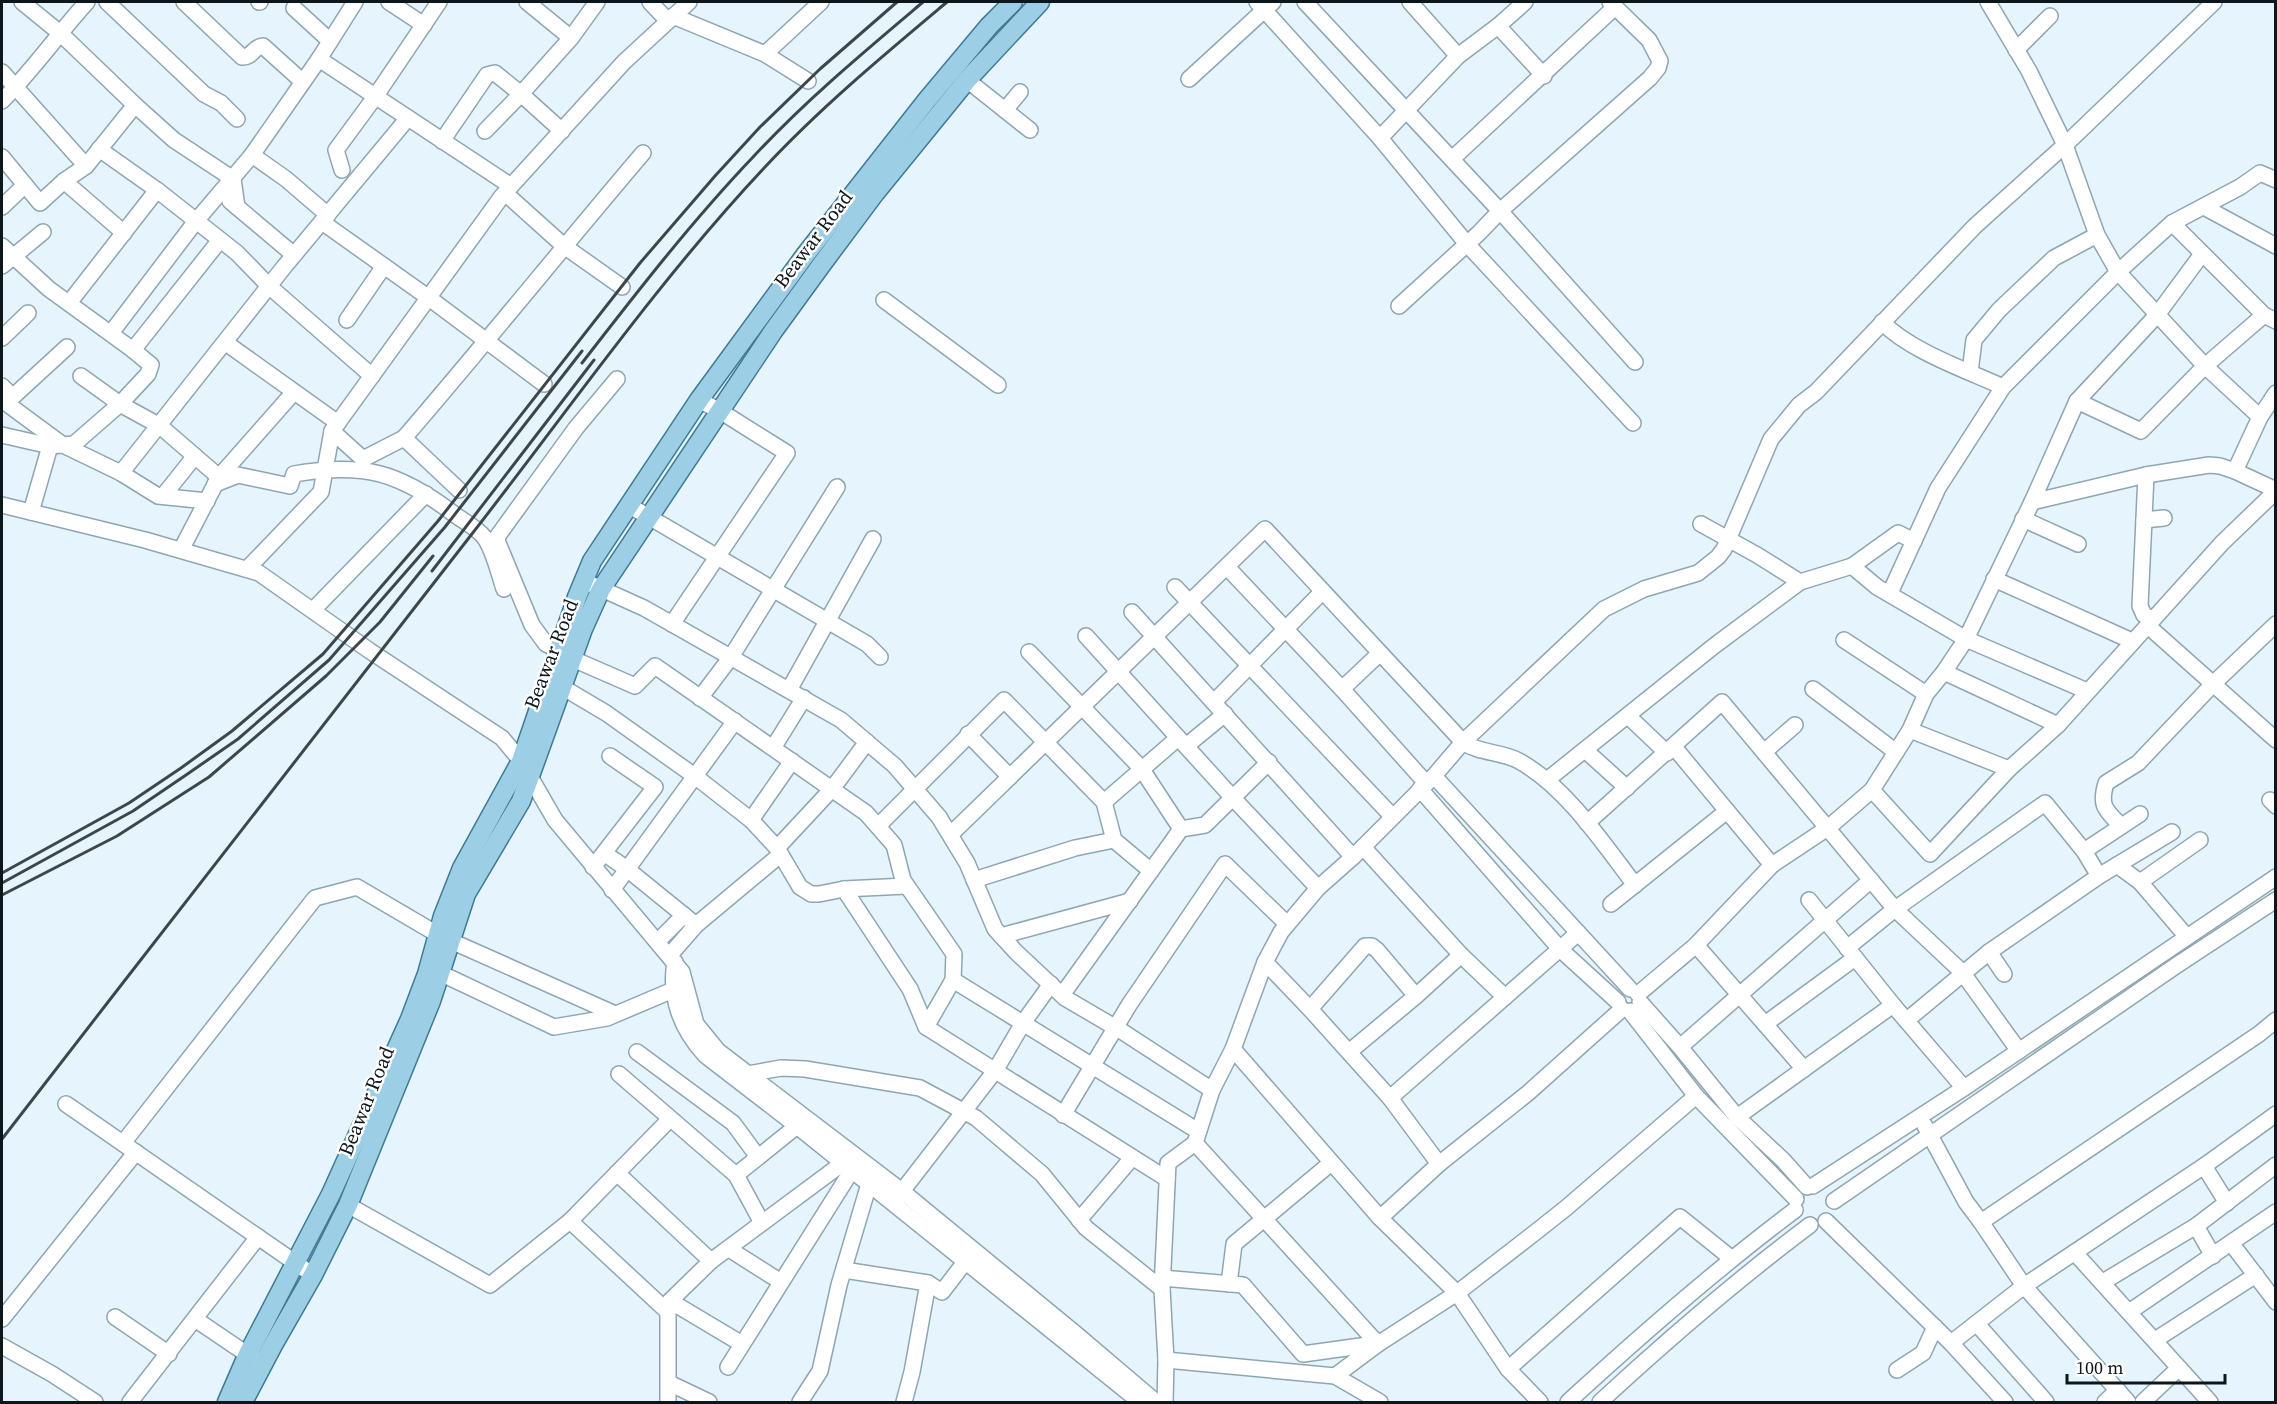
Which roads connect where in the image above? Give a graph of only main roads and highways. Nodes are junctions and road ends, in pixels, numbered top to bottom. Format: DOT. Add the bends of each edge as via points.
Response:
graph roads {
  1 [pos="1013,2"];
  2 [pos="1040,2"];
  3 [pos="934,106"];
  4 [pos="566,654"];
  5 [pos="526,768"];
  6 [pos="444,938"];
  7 [pos="255,1360"];
  8 [pos="227,1402"];
  9 [pos="243,1402"];
  1 -- 3 [label="main road, Beawar Road" via="989,26"];
  2 -- 3 [label="main road, Beawar Road" via="967,80"];
  3 -- 4 [label="main road, Beawar Road" via="774,330 601,589"];
  3 -- 4 [label="main road, Beawar Road" via="806,254 699,400 592,561"];
  4 -- 5 [label="main road, Beawar Road"];
  4 -- 5 [label="main road, Beawar Road" via="562,687"];
  5 -- 6 [label="main road, Beawar Road" via="514,814 477,873"];
  6 -- 7 [label="main road, Beawar Road"];
  6 -- 7 [label="main road, Beawar Road" via="441,973 431,1001 348,1204 313,1275"];
  7 -- 8 [label="main road, Beawar Road"];
  7 -- 9 [label="main road, Beawar Road"];
}
